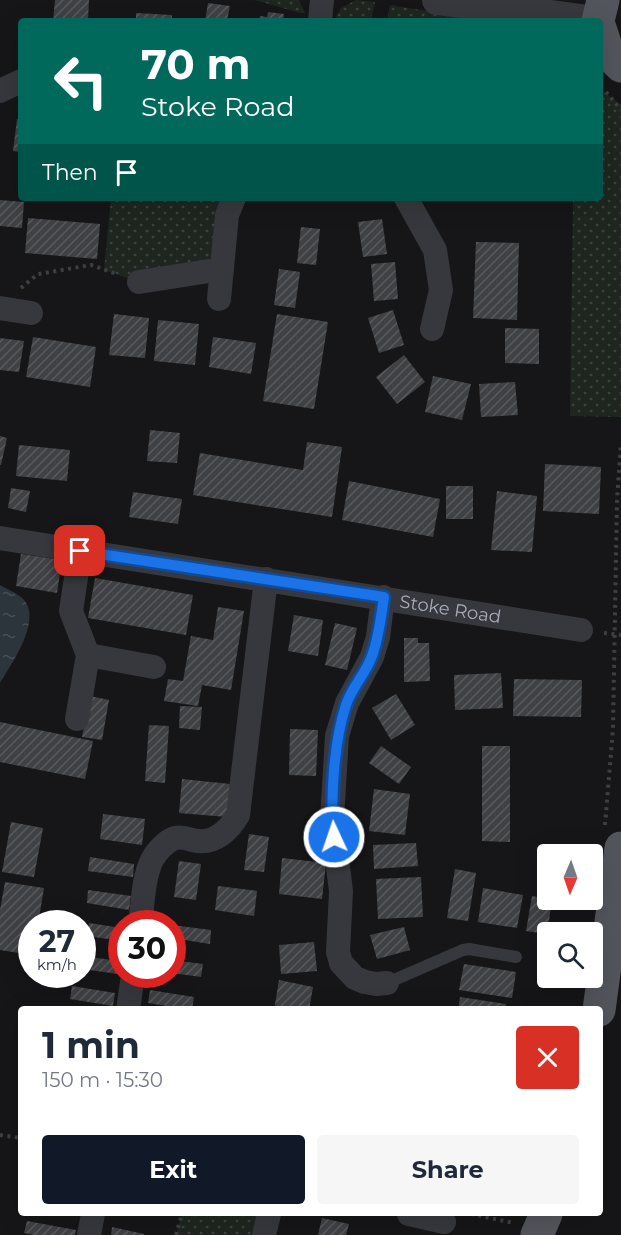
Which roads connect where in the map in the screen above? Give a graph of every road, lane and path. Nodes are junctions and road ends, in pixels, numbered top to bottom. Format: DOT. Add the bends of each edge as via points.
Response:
graph roads {
  1 [pos="322,0"];
  2 [pos="437,0"];
  3 [pos="603,0"];
  4 [pos="320,18"];
  5 [pos="574,18"];
  6 [pos="598,18"];
  7 [pos="603,37"];
  8 [pos="621,66"];
  9 [pos="18,82"];
  10 [pos="603,88"];
  11 [pos="0,91"];
  12 [pos="621,110"];
  13 [pos="233,201"];
  14 [pos="408,201"];
  15 [pos="222,268"];
  16 [pos="139,282"];
  17 [pos="219,299"];
  18 [pos="8,300"];
  19 [pos="32,313"];
  20 [pos="432,329"];
  21 [pos="621,444"];
  22 [pos="0,538"];
  23 [pos="80,551"];
  24 [pos="266,579"];
  25 [pos="384,597"];
  26 [pos="581,630"];
  27 [pos="88,655"];
  28 [pos="154,667"];
  29 [pos="77,719"];
  30 [pos="613,840"];
  31 [pos="142,910"];
  32 [pos="516,957"];
  33 [pos="387,983"];
  34 [pos="131,988"];
  35 [pos="129,1006"];
  36 [pos="599,1006"];
  37 [pos="0,1135"];
  38 [pos="18,1138"];
  39 [pos="93,1216"];
  40 [pos="181,1216"];
  41 [pos="269,1216"];
  42 [pos="418,1216"];
  43 [pos="483,1216"];
  44 [pos="444,1222"];
  45 [pos="541,1226"];
  46 [pos="89,1235"];
  47 [pos="176,1235"];
  48 [pos="264,1235"];
  1 -- 4 [label="street"];
  2 -- 5 [label="street"];
  3 -- 6 [label="main road"];
  7 -- 8 [label="main road" via="608,52"];
  9 -- 11 [label="street"];
  10 -- 12 [label="path"];
  13 -- 15 [label="street" via="227,214"];
  14 -- 20 [label="street" via="435,249 441,290"];
  15 -- 16 [label="street"];
  15 -- 17 [label="street"];
  16 -- 18 [label="path" via="91,265 38,274"];
  18 -- 19 [label="street"];
  21 -- 30 [label="path"];
  22 -- 23 [label="street, Stoke Road"];
  23 -- 24 [label="street, Stoke Road"];
  23 -- 27 [label="street" via="71,611"];
  24 -- 25 [label="street, Stoke Road"];
  24 -- 31 [label="street" via="238,815 218,837 201,841 173,838 162,847 148,870"];
  25 -- 26 [label="street, Stoke Road"];
  25 -- 33 [label="street" via="372,657 346,702 337,736 332,819 341,891 338,952 355,978"];
  27 -- 28 [label="street"];
  27 -- 29 [label="street"];
  30 -- 36 [label="main road"];
  32 -- 33 [label="lane" via="463,950"];
  34 -- 35 [label="street"];
  37 -- 38 [label="path"];
  39 -- 46 [label="street"];
  40 -- 47 [label="path"];
  41 -- 48 [label="street"];
  42 -- 44 [label="street"];
  43 -- 45 [label="path"];
}
